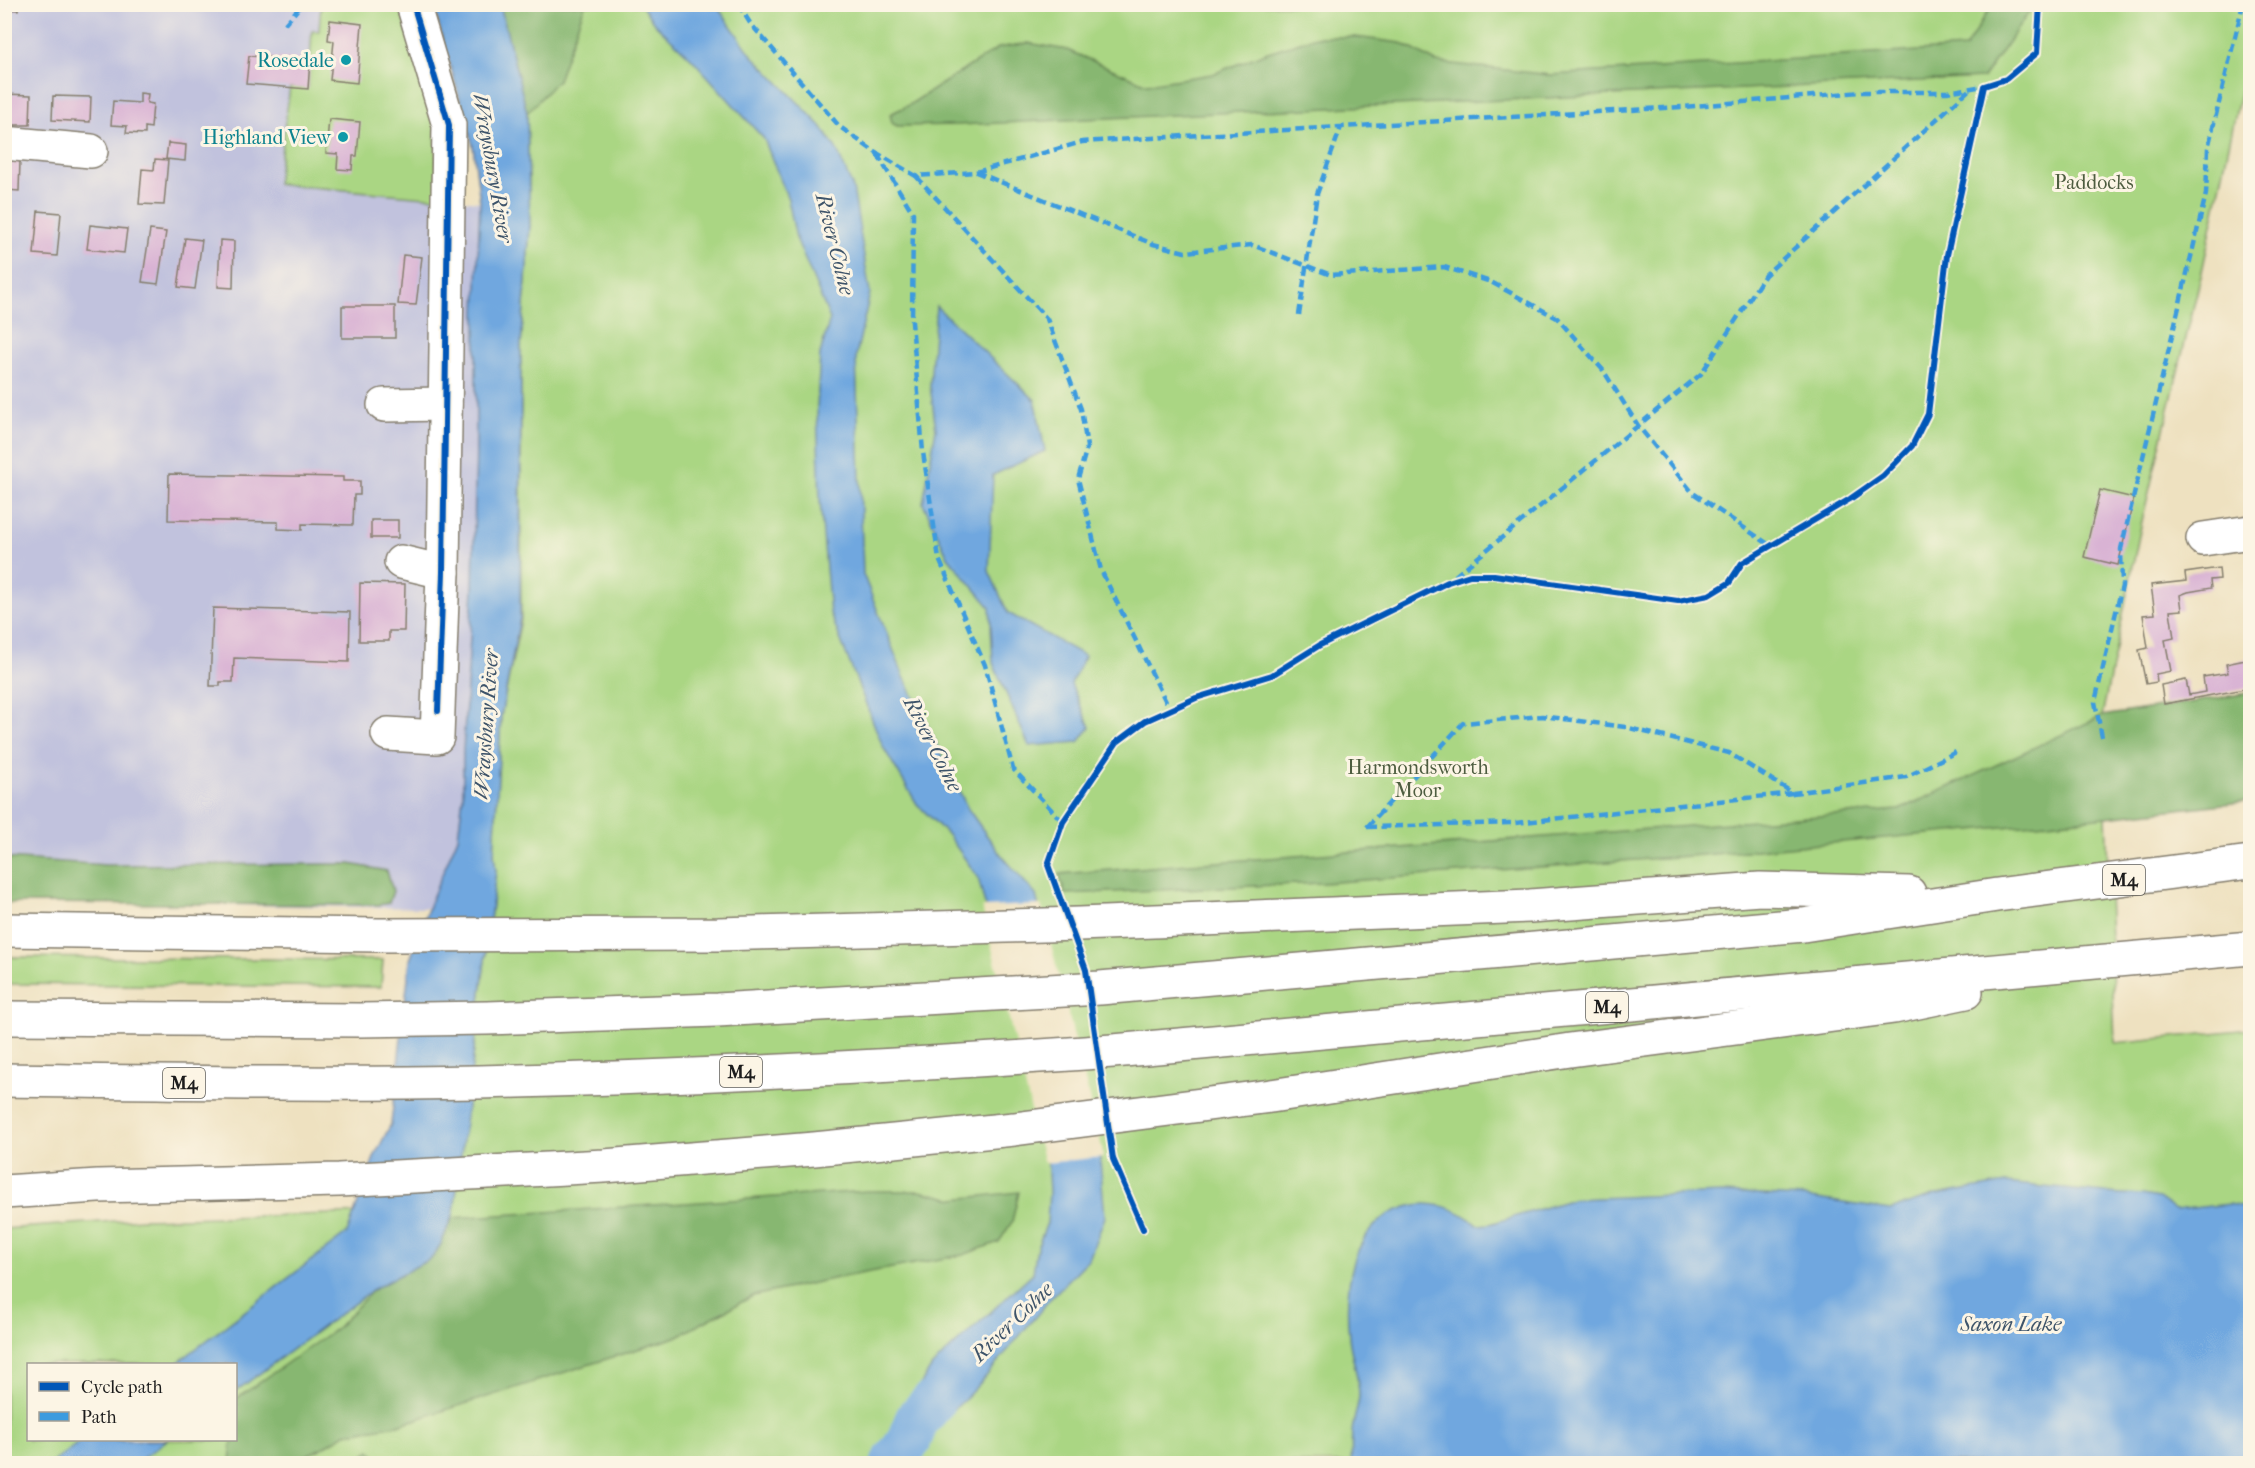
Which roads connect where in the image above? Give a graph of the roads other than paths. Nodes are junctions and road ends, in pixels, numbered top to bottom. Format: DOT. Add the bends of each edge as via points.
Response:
graph roads {
  1 [pos="413,4"];
  2 [pos="4,143"];
  3 [pos="91,151"];
  4 [pos="445,404"];
  5 [pos="384,405"];
  6 [pos="2250,531"];
  7 [pos="2203,538"];
  8 [pos="401,562"];
  9 [pos="443,572"];
  10 [pos="388,734"];
  11 [pos="2250,862"];
  12 [pos="1997,895"];
  13 [pos="4,930"];
  14 [pos="2250,948"];
  15 [pos="2102,962"];
  16 [pos="4,1018"];
  17 [pos="4,1080"];
  18 [pos="4,1192"];
  1 -- 4 [label="main road" via="449,125"];
  2 -- 3 [label="main road"];
  4 -- 5 [label="main road"];
  4 -- 9 [label="main road"];
  6 -- 7 [label="main road"];
  8 -- 9 [label="main road"];
  9 -- 10 [label="main road" via="437,737"];
  11 -- 12 [label="main road, M4"];
  12 -- 13 [label="main road" via="1760,890 1518,906 718,934 508,936"];
  12 -- 16 [label="main road, M4" via="1803,925 990,995 487,1018"];
  14 -- 15 [label="main road, M4"];
  15 -- 17 [label="main road, M4" via="1002,1059 480,1082"];
  15 -- 18 [label="main road" via="1894,1008 1014,1129 604,1166"];
}
